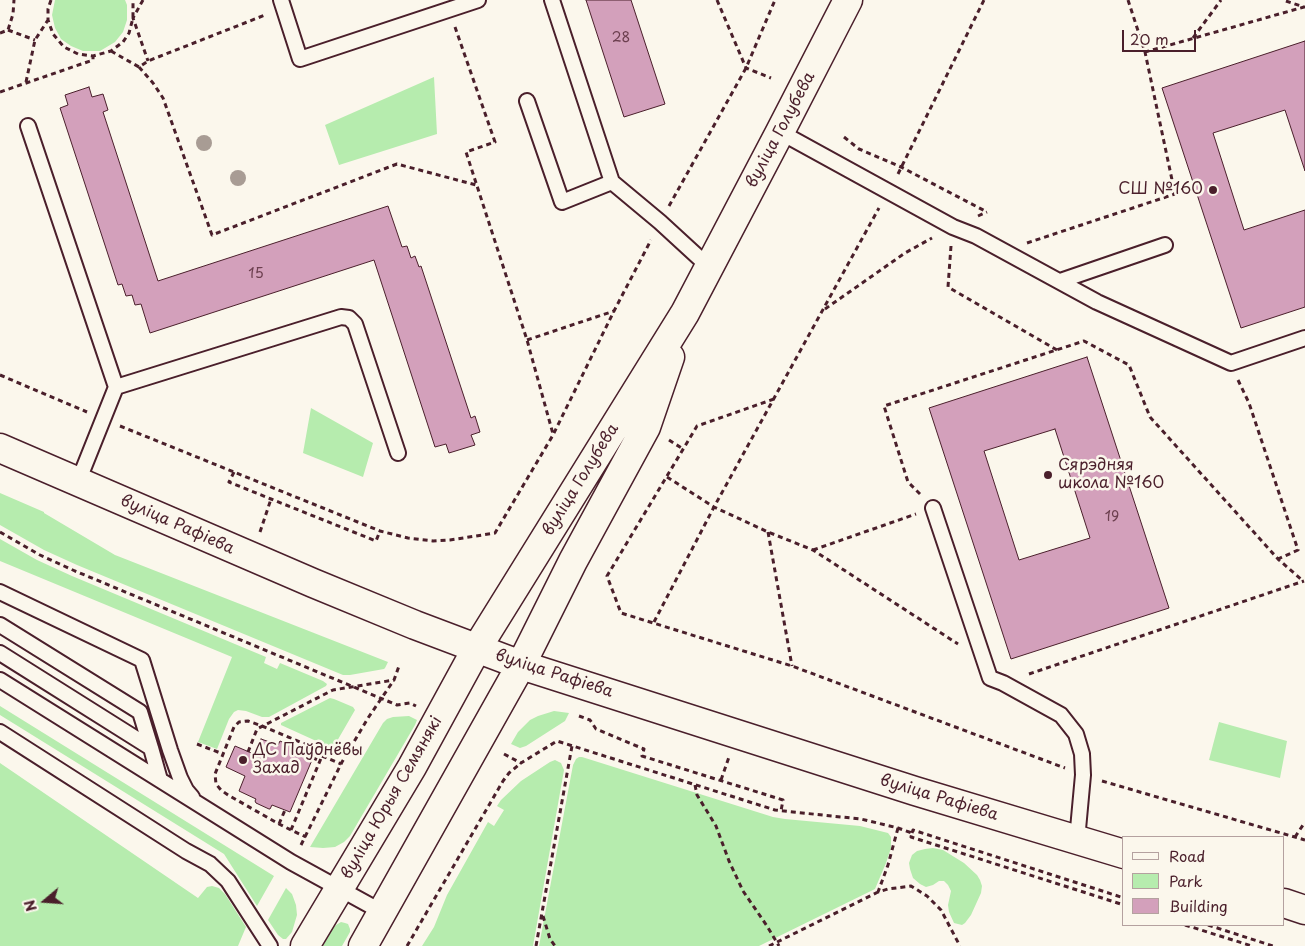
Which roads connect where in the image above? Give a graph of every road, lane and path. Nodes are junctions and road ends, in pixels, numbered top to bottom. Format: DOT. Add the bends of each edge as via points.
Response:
graph roads {
  1 [pos="14,0"];
  2 [pos="50,0"];
  3 [pos="131,0"];
  4 [pos="143,0"];
  5 [pos="478,0"];
  6 [pos="552,0"];
  7 [pos="717,0"];
  8 [pos="775,0"];
  9 [pos="848,0"];
  10 [pos="984,0"];
  11 [pos="1128,0"];
  12 [pos="1221,0"];
  13 [pos="1283,0"];
  14 [pos="282,4"];
  15 [pos="449,9"];
  16 [pos="133,18"];
  17 [pos="48,20"];
  18 [pos="8,30"];
  19 [pos="0,33"];
  20 [pos="1193,38"];
  21 [pos="35,40"];
  22 [pos="111,51"];
  23 [pos="1145,52"];
  24 [pos="93,56"];
  25 [pos="148,61"];
  26 [pos="139,67"];
  27 [pos="746,68"];
  28 [pos="771,78"];
  29 [pos="26,83"];
  30 [pos="0,92"];
  31 [pos="527,101"];
  32 [pos="28,126"];
  33 [pos="780,132"];
  34 [pos="844,137"];
  35 [pos="902,167"];
  36 [pos="612,182"];
  37 [pos="476,185"];
  38 [pos="888,192"];
  39 [pos="660,222"];
  40 [pos="953,227"];
  41 [pos="1165,245"];
  42 [pos="1003,251"];
  43 [pos="709,267"];
  44 [pos="1060,281"];
  45 [pos="614,311"];
  46 [pos="822,311"];
  47 [pos="685,313"];
  48 [pos="1305,338"];
  49 [pos="527,340"];
  50 [pos="1057,350"];
  51 [pos="1231,363"];
  52 [pos="0,375"];
  53 [pos="116,387"];
  54 [pos="774,399"];
  55 [pos="102,418"];
  56 [pos="553,435"];
  57 [pos="0,448"];
  58 [pos="398,453"];
  59 [pos="234,472"];
  60 [pos="667,477"];
  61 [pos="78,482"];
  62 [pos="271,499"];
  63 [pos="714,507"];
  64 [pos="933,508"];
  65 [pos="380,531"];
  66 [pos="0,532"];
  67 [pos="768,532"];
  68 [pos="813,550"];
  69 [pos="250,557"];
  70 [pos="1278,559"];
  71 [pos="1304,581"];
  72 [pos="0,592"];
  73 [pos="654,622"];
  74 [pos="0,625"];
  75 [pos="477,648"];
  76 [pos="0,653"];
  77 [pos="984,660"];
  78 [pos="522,665"];
  79 [pos="399,666"];
  80 [pos="792,666"];
  81 [pos="0,680"];
  82 [pos="394,680"];
  83 [pos="1004,683"];
  84 [pos="355,687"];
  85 [pos="382,698"];
  86 [pos="421,709"];
  87 [pos="580,716"];
  88 [pos="262,726"];
  89 [pos="0,732"];
  90 [pos="198,744"];
  91 [pos="572,746"];
  92 [pos="151,748"];
  93 [pos="248,752"];
  94 [pos="223,754"];
  95 [pos="297,754"];
  96 [pos="504,754"];
  97 [pos="322,756"];
  98 [pos="320,761"];
  99 [pos="521,763"];
  100 [pos="341,764"];
  101 [pos="1083,775"];
  102 [pos="160,780"];
  103 [pos="695,785"];
  104 [pos="198,803"];
  105 [pos="285,810"];
  106 [pos="781,811"];
  107 [pos="1305,822"];
  108 [pos="279,824"];
  109 [pos="898,828"];
  110 [pos="291,830"];
  111 [pos="912,833"];
  112 [pos="306,836"];
  113 [pos="1294,837"];
  114 [pos="1077,840"];
  115 [pos="1305,840"];
  116 [pos="301,845"];
  117 [pos="1122,853"];
  118 [pos="339,888"];
  119 [pos="878,892"];
  120 [pos="1122,897"];
  121 [pos="1122,904"];
  122 [pos="1285,904"];
  123 [pos="1305,910"];
  124 [pos="382,912"];
  125 [pos="542,913"];
  126 [pos="1189,926"];
  127 [pos="1211,926"];
  128 [pos="778,944"];
  129 [pos="270,946"];
  130 [pos="305,946"];
  131 [pos="364,946"];
  132 [pos="407,946"];
  133 [pos="536,946"];
  134 [pos="555,946"];
  135 [pos="770,946"];
  136 [pos="960,946"];
  137 [pos="1252,946"];
  138 [pos="1274,946"];
  1 -- 18 [label="path"];
  2 -- 17 [label="path"];
  3 -- 16 [label="path"];
  4 -- 16 [label="path"];
  5 -- 15 [label="lane"];
  6 -- 36 [label="lane"];
  7 -- 27 [label="path"];
  8 -- 27 [label="path"];
  9 -- 33 [label="main road, вуліца Голубева"];
  10 -- 35 [label="path"];
  11 -- 23 [label="path"];
  12 -- 20 [label="path"];
  13 -- 20 [label="path" via="1304,7"];
  14 -- 15 [label="lane" via="300,59"];
  14 -- 25 [label="path"];
  15 -- 37 [label="path" via="495,142 466,152"];
  16 -- 22 [label="path" via="123,42"];
  16 -- 25 [label="path"];
  17 -- 21 [label="path"];
  17 -- 24 [label="path" via="53,34 64,46 78,54"];
  18 -- 19 [label="path"];
  18 -- 21 [label="path"];
  20 -- 23 [label="path"];
  21 -- 29 [label="path"];
  22 -- 24 [label="path"];
  22 -- 26 [label="path"];
  23 -- 42 [label="path" via="1176,194"];
  24 -- 29 [label="path" via="93,60"];
  25 -- 26 [label="path"];
  26 -- 37 [label="path" via="163,98 212,235 397,164"];
  27 -- 28 [label="path"];
  27 -- 39 [label="path"];
  29 -- 30 [label="path"];
  31 -- 36 [label="lane" via="562,202"];
  32 -- 53 [label="lane"];
  33 -- 38 [label="lane"];
  33 -- 43 [label="main road, вуліца Голубева"];
  34 -- 35 [label="path" via="859,148"];
  35 -- 38 [label="path"];
  35 -- 40 [label="path" via="987,212"];
  36 -- 39 [label="lane"];
  37 -- 49 [label="path"];
  38 -- 40 [label="lane"];
  38 -- 46 [label="path"];
  39 -- 43 [label="lane"];
  39 -- 45 [label="path"];
  40 -- 42 [label="lane"];
  40 -- 46 [label="path" via="905,253"];
  40 -- 50 [label="path" via="948,287"];
  41 -- 44 [label="lane"];
  42 -- 44 [label="lane"];
  43 -- 47 [label="main road, вуліца Голубева"];
  44 -- 51 [label="lane" via="1098,302"];
  45 -- 49 [label="path"];
  45 -- 56 [label="path"];
  46 -- 54 [label="path"];
  47 -- 75 [label="main road, вуліца Голубева"];
  47 -- 78 [label="main road, вуліца Голубева" via="646,427 572,561"];
  48 -- 51 [label="lane"];
  49 -- 56 [label="path"];
  50 -- 64 [label="path" via="884,406 908,482"];
  50 -- 70 [label="path" via="1084,341 1129,365 1150,417"];
  51 -- 70 [label="path" via="1249,403 1298,550"];
  52 -- 55 [label="path"];
  53 -- 55 [label="lane"];
  53 -- 58 [label="lane" via="341,317 349,318 356,324"];
  54 -- 60 [label="path" via="697,426"];
  54 -- 63 [label="path"];
  55 -- 59 [label="path"];
  55 -- 61 [label="lane"];
  56 -- 65 [label="path" via="495,533 433,541"];
  57 -- 61 [label="main road, вуліца Рафіева"];
  59 -- 62 [label="path" via="229,482"];
  59 -- 65 [label="path"];
  60 -- 63 [label="path"];
  60 -- 73 [label="path" via="607,576 621,613"];
  61 -- 69 [label="main road, вуліца Рафіева"];
  62 -- 65 [label="path" via="376,541"];
  62 -- 69 [label="path"];
  63 -- 67 [label="path"];
  63 -- 73 [label="path"];
  64 -- 68 [label="path"];
  64 -- 77 [label="lane"];
  66 -- 84 [label="path" via="75,571"];
  67 -- 68 [label="path"];
  67 -- 80 [label="path"];
  68 -- 77 [label="path"];
  69 -- 75 [label="main road, вуліца Рафіева"];
  70 -- 71 [label="path"];
  71 -- 83 [label="path"];
  72 -- 104 [label="lane" via="142,660 180,778"];
  73 -- 80 [label="path"];
  74 -- 92 [label="lane" via="140,712"];
  75 -- 78 [label="main road, вуліца Рафіева"];
  75 -- 118 [label="main road, вуліца Юрыя Семянякі" via="412,767"];
  76 -- 92 [label="lane"];
  77 -- 83 [label="lane" via="990,678"];
  78 -- 114 [label="main road, вуліца Рафіева"];
  78 -- 124 [label="main road"];
  79 -- 82 [label="path"];
  80 -- 101 [label="path"];
  81 -- 102 [label="lane"];
  82 -- 84 [label="path"];
  82 -- 85 [label="path"];
  83 -- 101 [label="lane" via="1061,715 1076,734 1082,754"];
  84 -- 85 [label="path"];
  84 -- 88 [label="path" via="333,690"];
  85 -- 86 [label="path" via="397,704 410,703"];
  85 -- 100 [label="path"];
  87 -- 106 [label="path" via="590,720 596,729 644,749 642,756 783,800"];
  88 -- 93 [label="path" via="257,729"];
  88 -- 94 [label="path" via="248,721 236,724"];
  88 -- 97 [label="path" via="319,750"];
  89 -- 129 [label="lane" via="210,864 228,881"];
  90 -- 94 [label="path"];
  91 -- 99 [label="path" via="557,741"];
  91 -- 103 [label="path"];
  91 -- 125 [label="path"];
  92 -- 102 [label="lane"];
  94 -- 108 [label="path" via="215,774 218,787"];
  95 -- 98 [label="path" via="298,751"];
  96 -- 99 [label="path"];
  97 -- 98 [label="path"];
  97 -- 100 [label="path"];
  98 -- 110 [label="path"];
  99 -- 132 [label="path" via="503,781"];
  100 -- 112 [label="path"];
  101 -- 113 [label="path"];
  101 -- 114 [label="lane"];
  102 -- 104 [label="lane"];
  103 -- 106 [label="path"];
  103 -- 128 [label="path" via="743,892"];
  104 -- 118 [label="lane"];
  105 -- 108 [label="path"];
  106 -- 109 [label="path" via="861,819"];
  107 -- 113 [label="path"];
  108 -- 110 [label="path"];
  109 -- 111 [label="path"];
  109 -- 119 [label="path"];
  110 -- 112 [label="path"];
  111 -- 120 [label="path" via="913,830"];
  111 -- 121 [label="path" via="911,837"];
  112 -- 116 [label="path"];
  113 -- 115 [label="path"];
  114 -- 117 [label="main road, вуліца Рафіева"];
  118 -- 124 [label="lane"];
  118 -- 130 [label="main road, вуліца Юрыя Семянякі"];
  119 -- 128 [label="path"];
  119 -- 136 [label="path" via="911,886 927,896 941,910"];
  122 -- 123 [label="main road"];
  124 -- 131 [label="main road"];
  125 -- 133 [label="path"];
  125 -- 134 [label="path"];
  126 -- 137 [label="path"];
  127 -- 138 [label="path"];
  128 -- 135 [label="path"];
}
